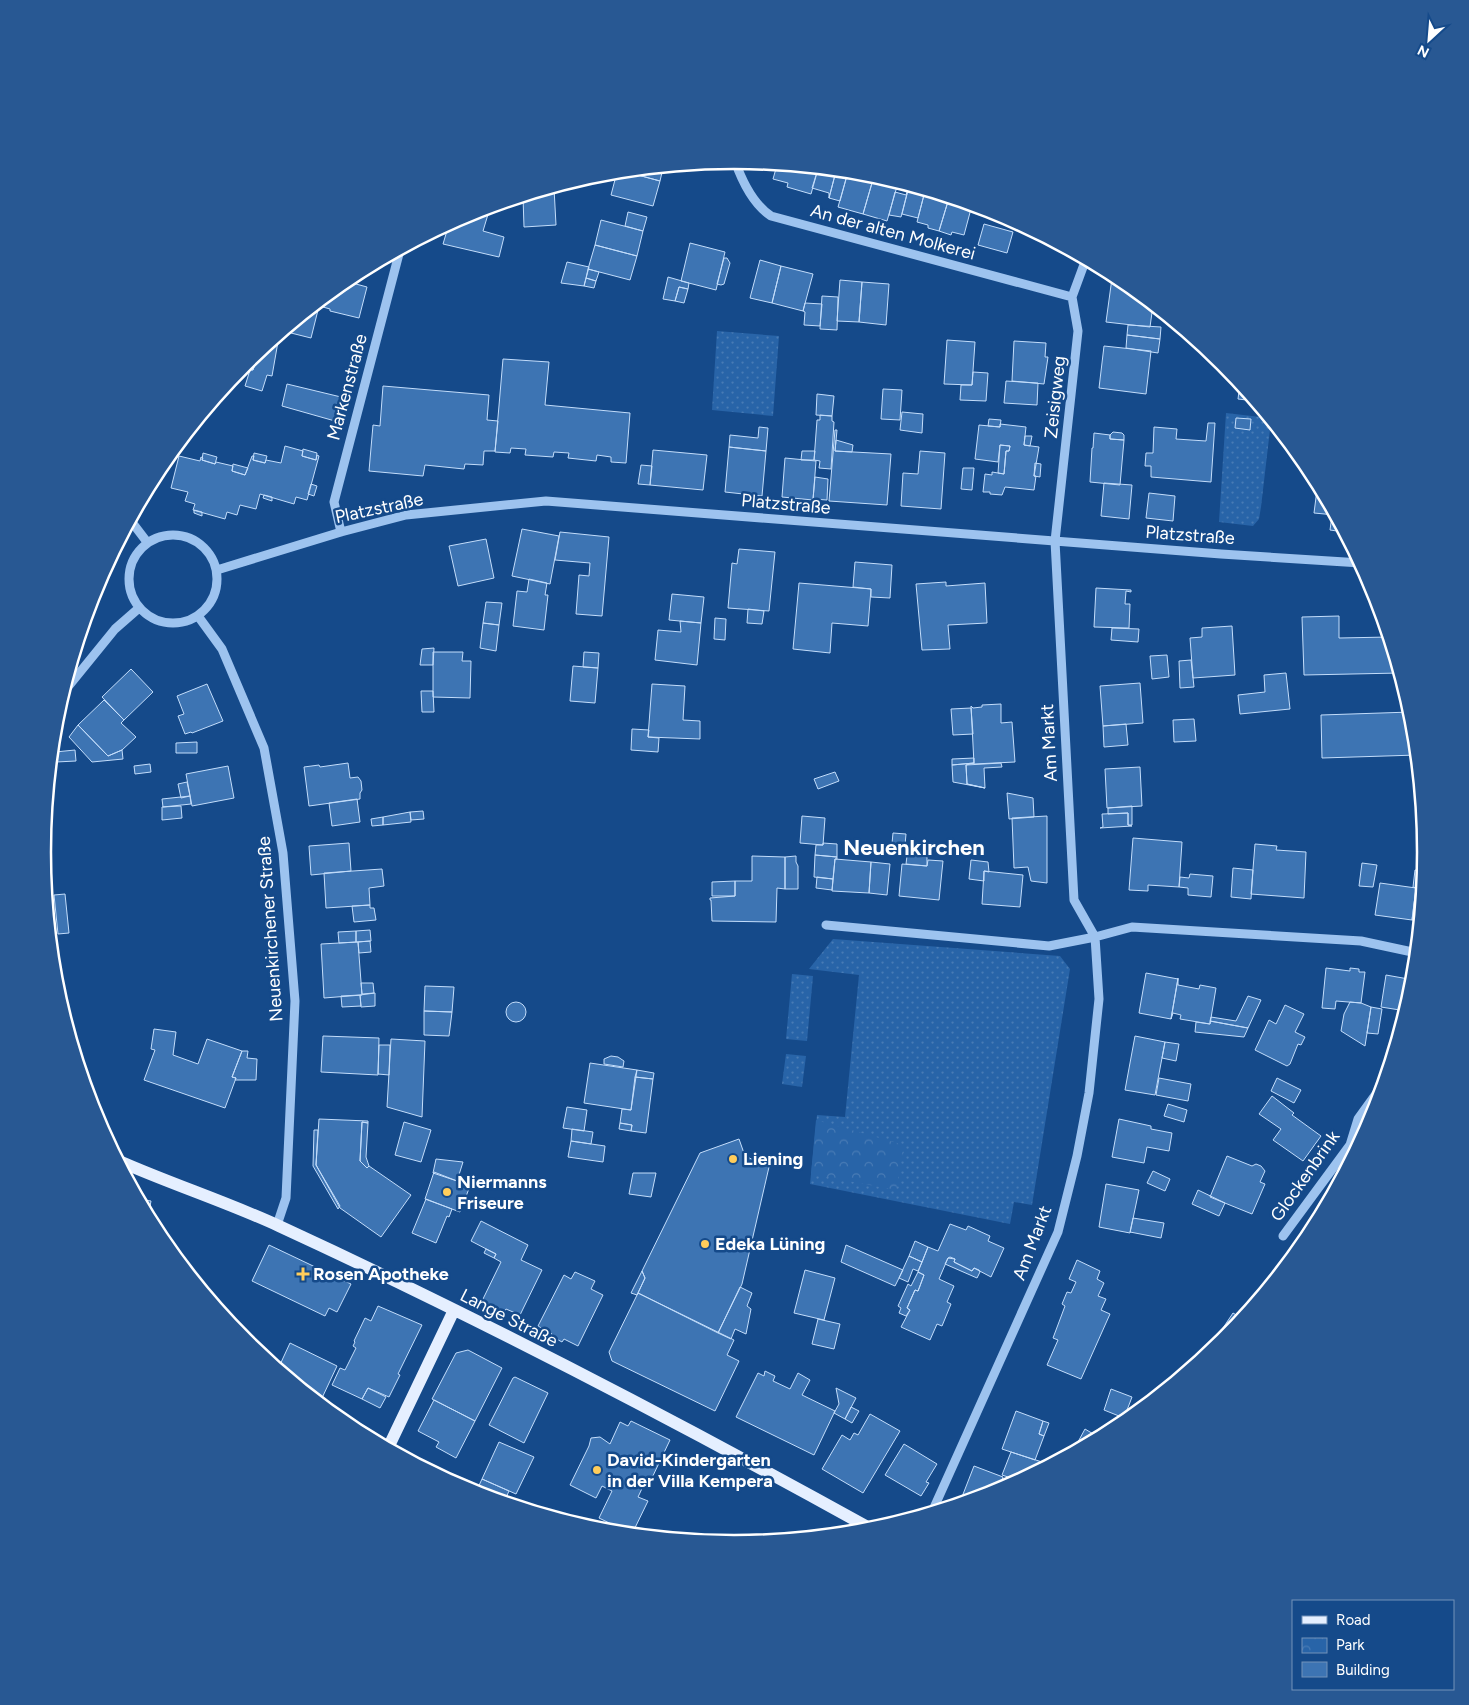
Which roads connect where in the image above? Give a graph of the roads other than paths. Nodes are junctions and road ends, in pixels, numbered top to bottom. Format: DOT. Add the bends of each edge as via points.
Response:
graph roads {
  1 [pos="738,169"];
  2 [pos="398,258"];
  3 [pos="1084,266"];
  4 [pos="1072,296"];
  5 [pos="135,526"];
  6 [pos="341,532"];
  7 [pos="1055,541"];
  8 [pos="147,542"];
  9 [pos="1353,562"];
  10 [pos="217,570"];
  11 [pos="139,608"];
  12 [pos="198,616"];
  13 [pos="74,678"];
  14 [pos="826,925"];
  15 [pos="1095,937"];
  16 [pos="1410,952"];
  17 [pos="1370,1102"];
  18 [pos="127,1165"];
  19 [pos="277,1225"];
  20 [pos="1283,1236"];
  21 [pos="454,1310"];
  22 [pos="391,1443"];
  23 [pos="935,1505"];
  24 [pos="861,1524"];
  1 -- 4 [label="street, An der alten Molkerei" via="760,209 771,216"];
  2 -- 6 [label="street, Markenstraße" via="334,502"];
  3 -- 4 [label="street"];
  4 -- 7 [label="street, Zeisigweg" via="1078,331"];
  5 -- 8 [label="street"];
  6 -- 7 [label="street, Platzstraße" via="406,515 546,501"];
  6 -- 10 [label="street, Platzstraße"];
  7 -- 9 [label="street, Platzstraße"];
  7 -- 15 [label="street, Am Markt" via="1074,900"];
  8 -- 10 [label="street" via="175,534 190,537 212,556"];
  8 -- 11 [label="street" via="136,553 128,581"];
  10 -- 12 [label="street" via="215,596"];
  11 -- 12 [label="street" via="161,622 186,622"];
  11 -- 13 [label="street" via="115,629"];
  12 -- 19 [label="street, Neuenkirchener Straße" via="222,650 264,748 284,853 295,1001 286,1198"];
  14 -- 15 [label="street" via="1049,946"];
  15 -- 16 [label="street" via="1132,927 1361,942"];
  15 -- 23 [label="street, Am Markt" via="1099,999 1090,1093 1058,1232"];
  17 -- 20 [label="street, Glockenbrink" via="1358,1119 1350,1145"];
  18 -- 19 [label="main road, Lange Straße"];
  19 -- 21 [label="main road, Lange Straße"];
  21 -- 22 [label="main road"];
  21 -- 24 [label="main road, Lange Straße"];
}
